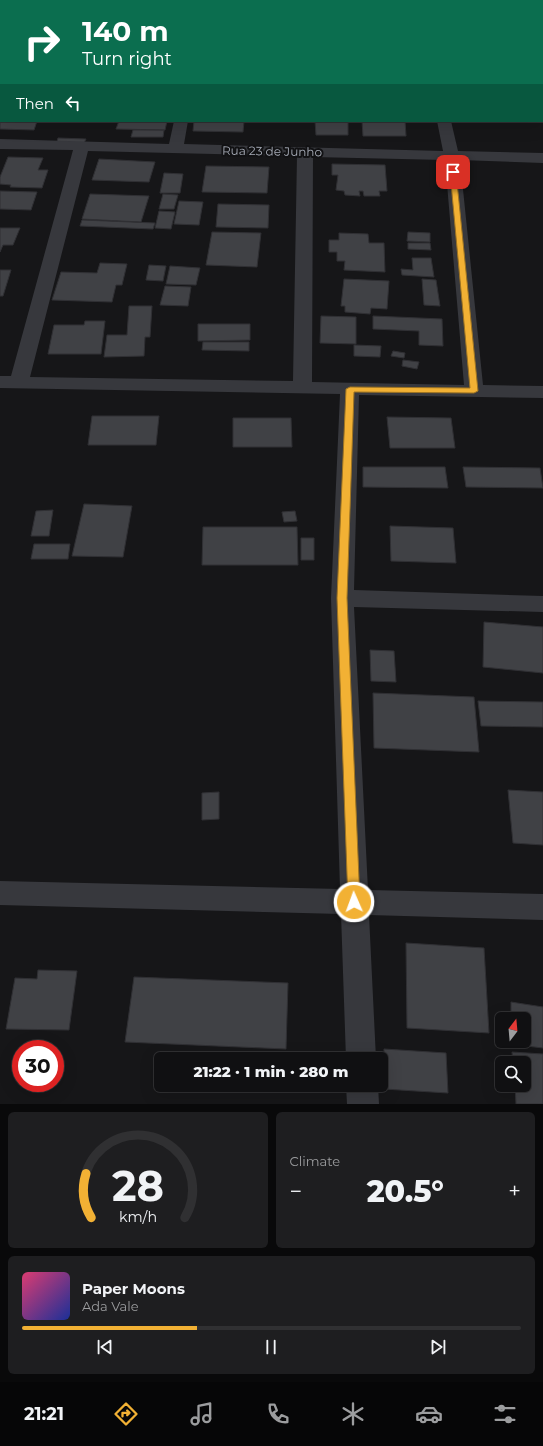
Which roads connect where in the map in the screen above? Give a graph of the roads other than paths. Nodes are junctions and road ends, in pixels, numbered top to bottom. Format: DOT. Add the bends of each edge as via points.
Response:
graph roads {
  1 [pos="181,122"];
  2 [pos="444,122"];
  3 [pos="0,144"];
  4 [pos="81,147"];
  5 [pos="176,148"];
  6 [pos="305,151"];
  7 [pos="452,156"];
  8 [pos="543,158"];
  9 [pos="0,382"];
  10 [pos="19,382"];
  11 [pos="302,388"];
  12 [pos="350,389"];
  13 [pos="474,391"];
  14 [pos="543,392"];
  15 [pos="342,598"];
  16 [pos="543,604"];
  17 [pos="0,893"];
  18 [pos="354,902"];
  19 [pos="543,907"];
  20 [pos="361,1052"];
  21 [pos="362,1092"];
  22 [pos="363,1104"];
  1 -- 5 [label="street"];
  2 -- 7 [label="street"];
  3 -- 4 [label="street, Rua 23 de Junho"];
  4 -- 5 [label="street, Rua 23 de Junho"];
  4 -- 10 [label="street"];
  5 -- 6 [label="street, Rua 23 de Junho"];
  6 -- 7 [label="street, Rua 23 de Junho"];
  6 -- 11 [label="street"];
  7 -- 8 [label="street, Rua 23 de Junho"];
  7 -- 13 [label="street"];
  9 -- 10 [label="street"];
  10 -- 11 [label="street"];
  11 -- 12 [label="street"];
  12 -- 13 [label="street"];
  12 -- 15 [label="street"];
  13 -- 14 [label="street"];
  15 -- 16 [label="street"];
  15 -- 18 [label="street"];
  17 -- 18 [label="street"];
  18 -- 19 [label="street"];
  18 -- 20 [label="street"];
  21 -- 22 [label="street"];
}
